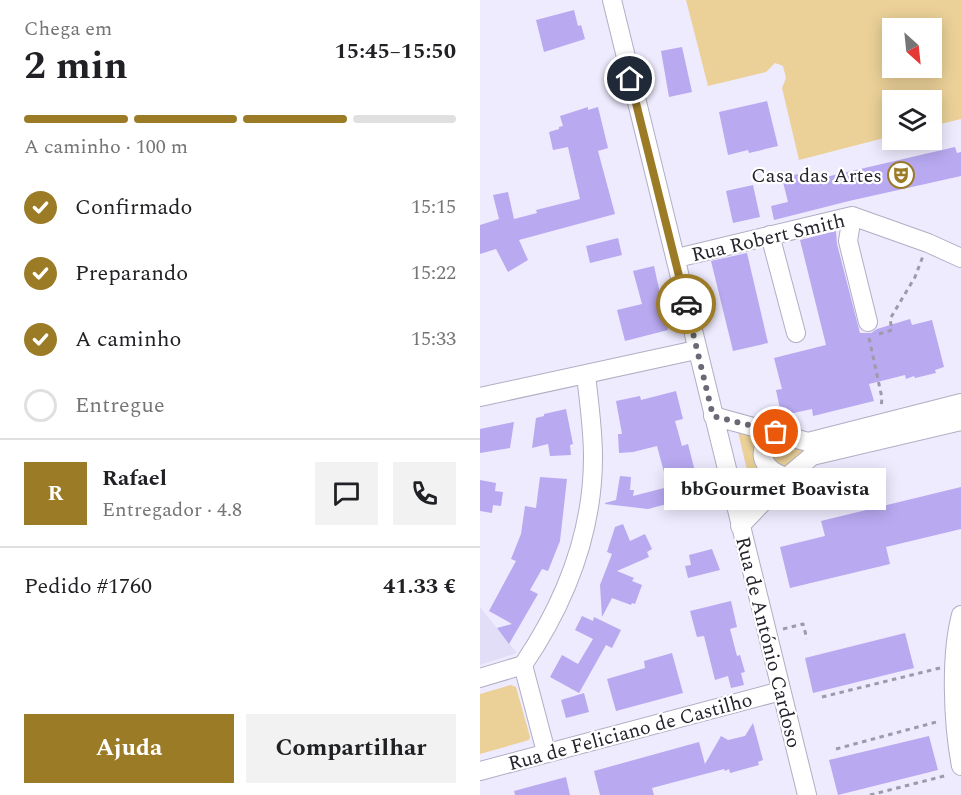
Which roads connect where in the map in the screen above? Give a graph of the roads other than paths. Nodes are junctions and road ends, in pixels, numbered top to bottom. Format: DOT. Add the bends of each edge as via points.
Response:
graph roads {
  1 [pos="612,0"];
  2 [pos="852,216"];
  3 [pos="771,236"];
  4 [pos="676,258"];
  5 [pos="961,258"];
  6 [pos="868,322"];
  7 [pos="796,333"];
  8 [pos="696,350"];
  9 [pos="586,375"];
  10 [pos="480,397"];
  11 [pos="961,403"];
  12 [pos="713,416"];
  13 [pos="961,421"];
  14 [pos="937,427"];
  15 [pos="776,432"];
  16 [pos="961,436"];
  17 [pos="787,477"];
  18 [pos="740,526"];
  19 [pos="961,615"];
  20 [pos="523,665"];
  21 [pos="480,678"];
  22 [pos="781,691"];
  23 [pos="546,752"];
  24 [pos="956,770"];
  25 [pos="480,771"];
  26 [pos="807,795"];
  1 -- 4 [label="street, Rua de António Cardoso"];
  2 -- 3 [label="street, Rua Robert Smith"];
  2 -- 5 [label="street, Rua Robert Smith"];
  2 -- 6 [label="street" via="848,241"];
  3 -- 4 [label="street, Rua Robert Smith"];
  3 -- 7 [label="street"];
  4 -- 8 [label="street, Rua de António Cardoso"];
  8 -- 9 [label="street"];
  8 -- 12 [label="street, Rua de António Cardoso"];
  9 -- 10 [label="street"];
  9 -- 20 [label="street" via="594,457 580,554 545,632"];
  11 -- 15 [label="street" via="808,442"];
  12 -- 15 [label="street"];
  12 -- 18 [label="street, Rua de António Cardoso"];
  13 -- 14 [label="street"];
  14 -- 16 [label="street"];
  14 -- 17 [label="street" via="812,456"];
  15 -- 17 [label="street" via="764,445 762,455 768,468"];
  17 -- 18 [label="street"];
  18 -- 22 [label="street, Rua de António Cardoso"];
  19 -- 24 [label="street" via="957,632"];
  20 -- 21 [label="street"];
  20 -- 23 [label="street"];
  22 -- 23 [label="street, Rua de Feliciano de Castilho"];
  22 -- 26 [label="street, Rua de António Cardoso"];
  23 -- 25 [label="street, Rua de Feliciano de Castilho"];
}
